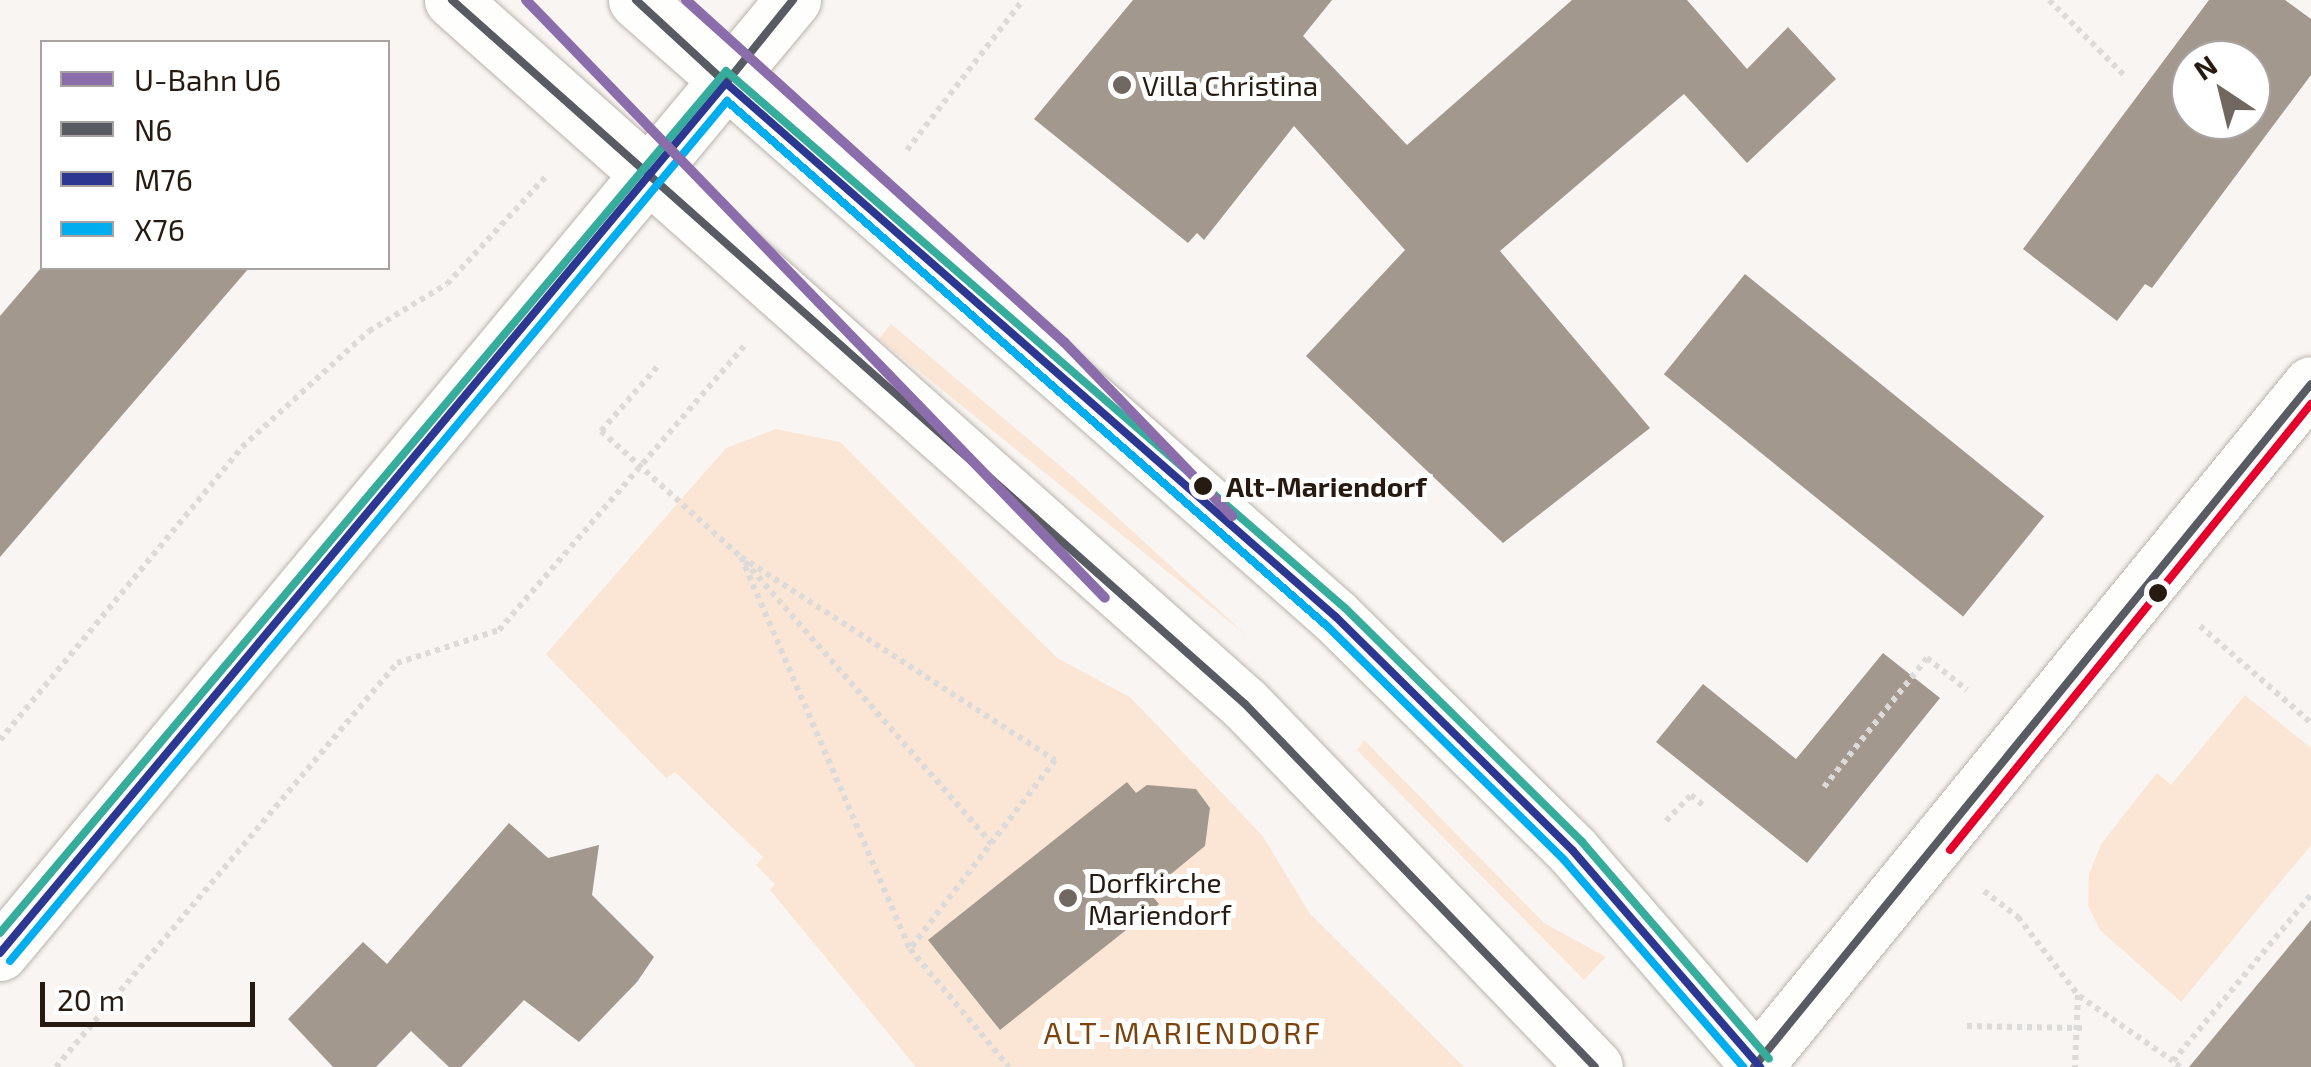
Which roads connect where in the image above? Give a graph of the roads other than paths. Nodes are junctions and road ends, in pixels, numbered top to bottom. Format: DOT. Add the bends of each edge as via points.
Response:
graph roads {
  1 [pos="452,0"];
  2 [pos="636,0"];
  3 [pos="793,0"];
  4 [pos="726,83"];
  5 [pos="647,180"];
  6 [pos="2311,384"];
  7 [pos="0,954"];
  8 [pos="1757,1066"];
  9 [pos="1595,1067"];
  1 -- 5 [label="main road"];
  2 -- 4 [label="main road"];
  3 -- 4 [label="main road"];
  4 -- 5 [label="main road"];
  4 -- 8 [label="main road" via="1336,617 1573,851"];
  5 -- 7 [label="main road"];
  5 -- 9 [label="main road" via="1246,704"];
  6 -- 8 [label="main road"];
}
